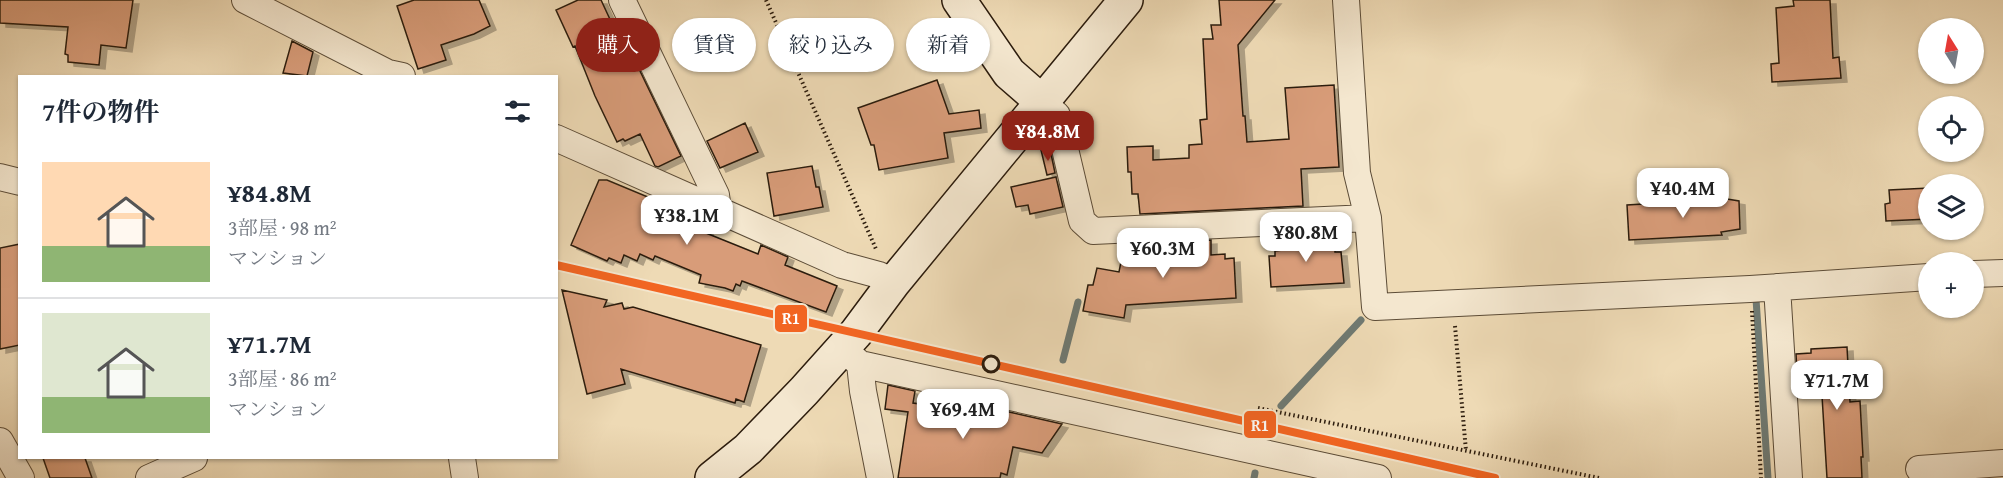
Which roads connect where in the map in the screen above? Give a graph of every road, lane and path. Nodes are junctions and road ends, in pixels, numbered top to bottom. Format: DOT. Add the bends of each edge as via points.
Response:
graph roads {
  1 [pos="245,0"];
  2 [pos="622,0"];
  3 [pos="766,0"];
  4 [pos="959,0"];
  5 [pos="1126,0"];
  6 [pos="1346,0"];
  7 [pos="397,75"];
  8 [pos="1042,102"];
  9 [pos="558,139"];
  10 [pos="0,177"];
  11 [pos="18,182"];
  12 [pos="718,210"];
  13 [pos="1368,218"];
  14 [pos="878,252"];
  15 [pos="2003,273"];
  16 [pos="1984,274"];
  17 [pos="1918,278"];
  18 [pos="894,282"];
  19 [pos="1778,287"];
  20 [pos="1750,289"];
  21 [pos="1453,304"];
  22 [pos="849,358"];
  23 [pos="1258,408"];
  24 [pos="0,441"];
  25 [pos="1466,451"];
  26 [pos="192,459"];
  27 [pos="462,459"];
  28 [pos="2003,463"];
  29 [pos="1919,469"];
  30 [pos="21,478"];
  31 [pos="149,478"];
  32 [pos="465,478"];
  33 [pos="712,478"];
  34 [pos="880,478"];
  35 [pos="1378,478"];
  36 [pos="1599,478"];
  37 [pos="1761,478"];
  38 [pos="1789,478"];
  1 -- 7 [label="street"];
  2 -- 12 [label="street" via="716,195"];
  3 -- 14 [label="path"];
  4 -- 8 [label="street" via="1010,73"];
  5 -- 8 [label="street"];
  6 -- 13 [label="street" via="1357,173"];
  8 -- 13 [label="street" via="1057,115 1082,221 1093,231"];
  8 -- 18 [label="street"];
  9 -- 12 [label="street"];
  10 -- 11 [label="street"];
  12 -- 18 [label="street" via="842,265"];
  13 -- 21 [label="street" via="1375,307"];
  15 -- 16 [label="street"];
  17 -- 19 [label="street"];
  18 -- 22 [label="street"];
  19 -- 20 [label="street"];
  19 -- 38 [label="street"];
  20 -- 21 [label="street"];
  20 -- 37 [label="path"];
  21 -- 25 [label="path"];
  22 -- 33 [label="street"];
  22 -- 34 [label="street" via="863,391"];
  22 -- 35 [label="street"];
  23 -- 25 [label="path"];
  24 -- 30 [label="street"];
  25 -- 36 [label="path"];
  26 -- 31 [label="street"];
  27 -- 32 [label="street"];
  28 -- 29 [label="street"];
}
